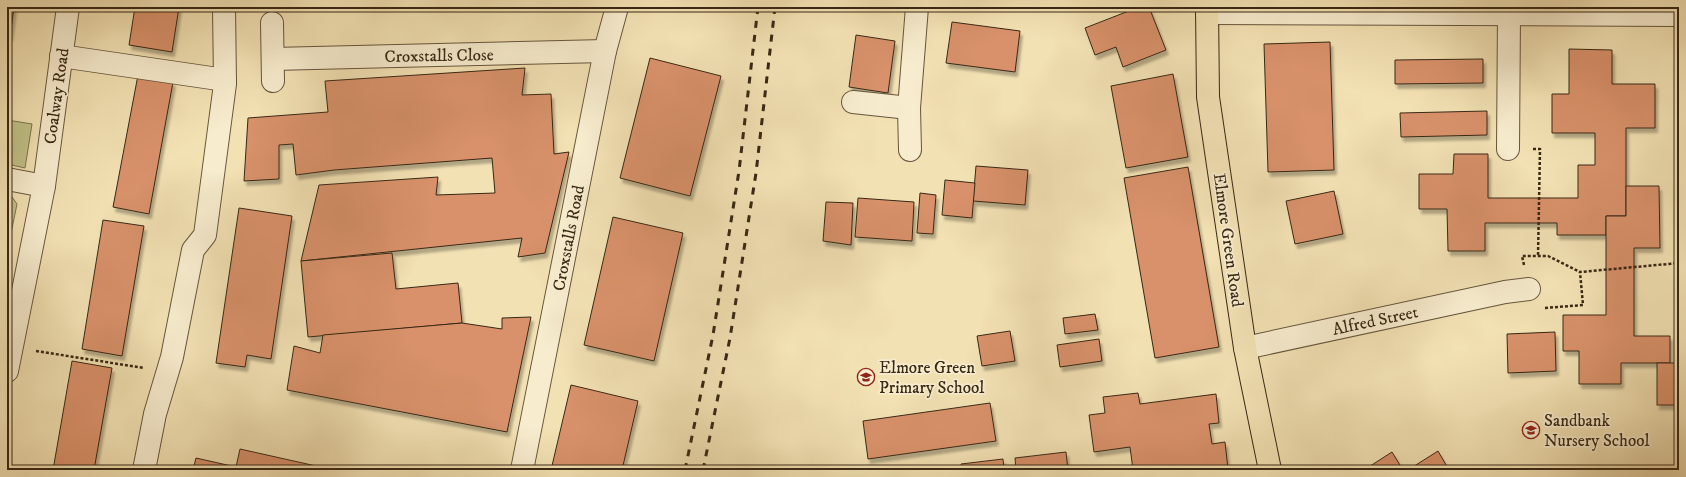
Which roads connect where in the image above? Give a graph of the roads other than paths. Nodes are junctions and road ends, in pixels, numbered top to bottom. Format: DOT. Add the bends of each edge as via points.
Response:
graph roads {
  1 [pos="68,7"];
  2 [pos="224,7"];
  3 [pos="617,7"];
  4 [pos="917,7"];
  5 [pos="1207,10"];
  6 [pos="1509,14"];
  7 [pos="1679,15"];
  8 [pos="272,23"];
  9 [pos="605,50"];
  10 [pos="61,56"];
  11 [pos="273,59"];
  12 [pos="225,80"];
  13 [pos="273,81"];
  14 [pos="853,102"];
  15 [pos="909,108"];
  16 [pos="1508,149"];
  17 [pos="910,150"];
  18 [pos="7,179"];
  19 [pos="44,186"];
  20 [pos="1529,289"];
  21 [pos="10,347"];
  22 [pos="1245,348"];
  23 [pos="7,372"];
  24 [pos="144,470"];
  25 [pos="522,470"];
  26 [pos="1270,470"];
  1 -- 10 [label="street, Coalway Road"];
  2 -- 12 [label="street"];
  3 -- 9 [label="street, Croxstalls Road"];
  4 -- 15 [label="street"];
  5 -- 6 [label="street"];
  5 -- 22 [label="main road, Elmore Green Road" via="1208,96"];
  6 -- 7 [label="street"];
  6 -- 16 [label="street"];
  8 -- 11 [label="street"];
  9 -- 11 [label="street, Croxstalls Close"];
  9 -- 25 [label="street, Croxstalls Road"];
  10 -- 12 [label="street"];
  10 -- 19 [label="street, Coalway Road"];
  11 -- 13 [label="street"];
  12 -- 24 [label="street" via="205,235 193,250"];
  14 -- 15 [label="street"];
  15 -- 17 [label="street"];
  18 -- 19 [label="street"];
  19 -- 21 [label="street, Coalway Road"];
  20 -- 22 [label="street, Alfred Street" via="1503,284"];
  21 -- 23 [label="street, Coalway Road"];
  22 -- 26 [label="main road, Elmore Green Road"];
}
